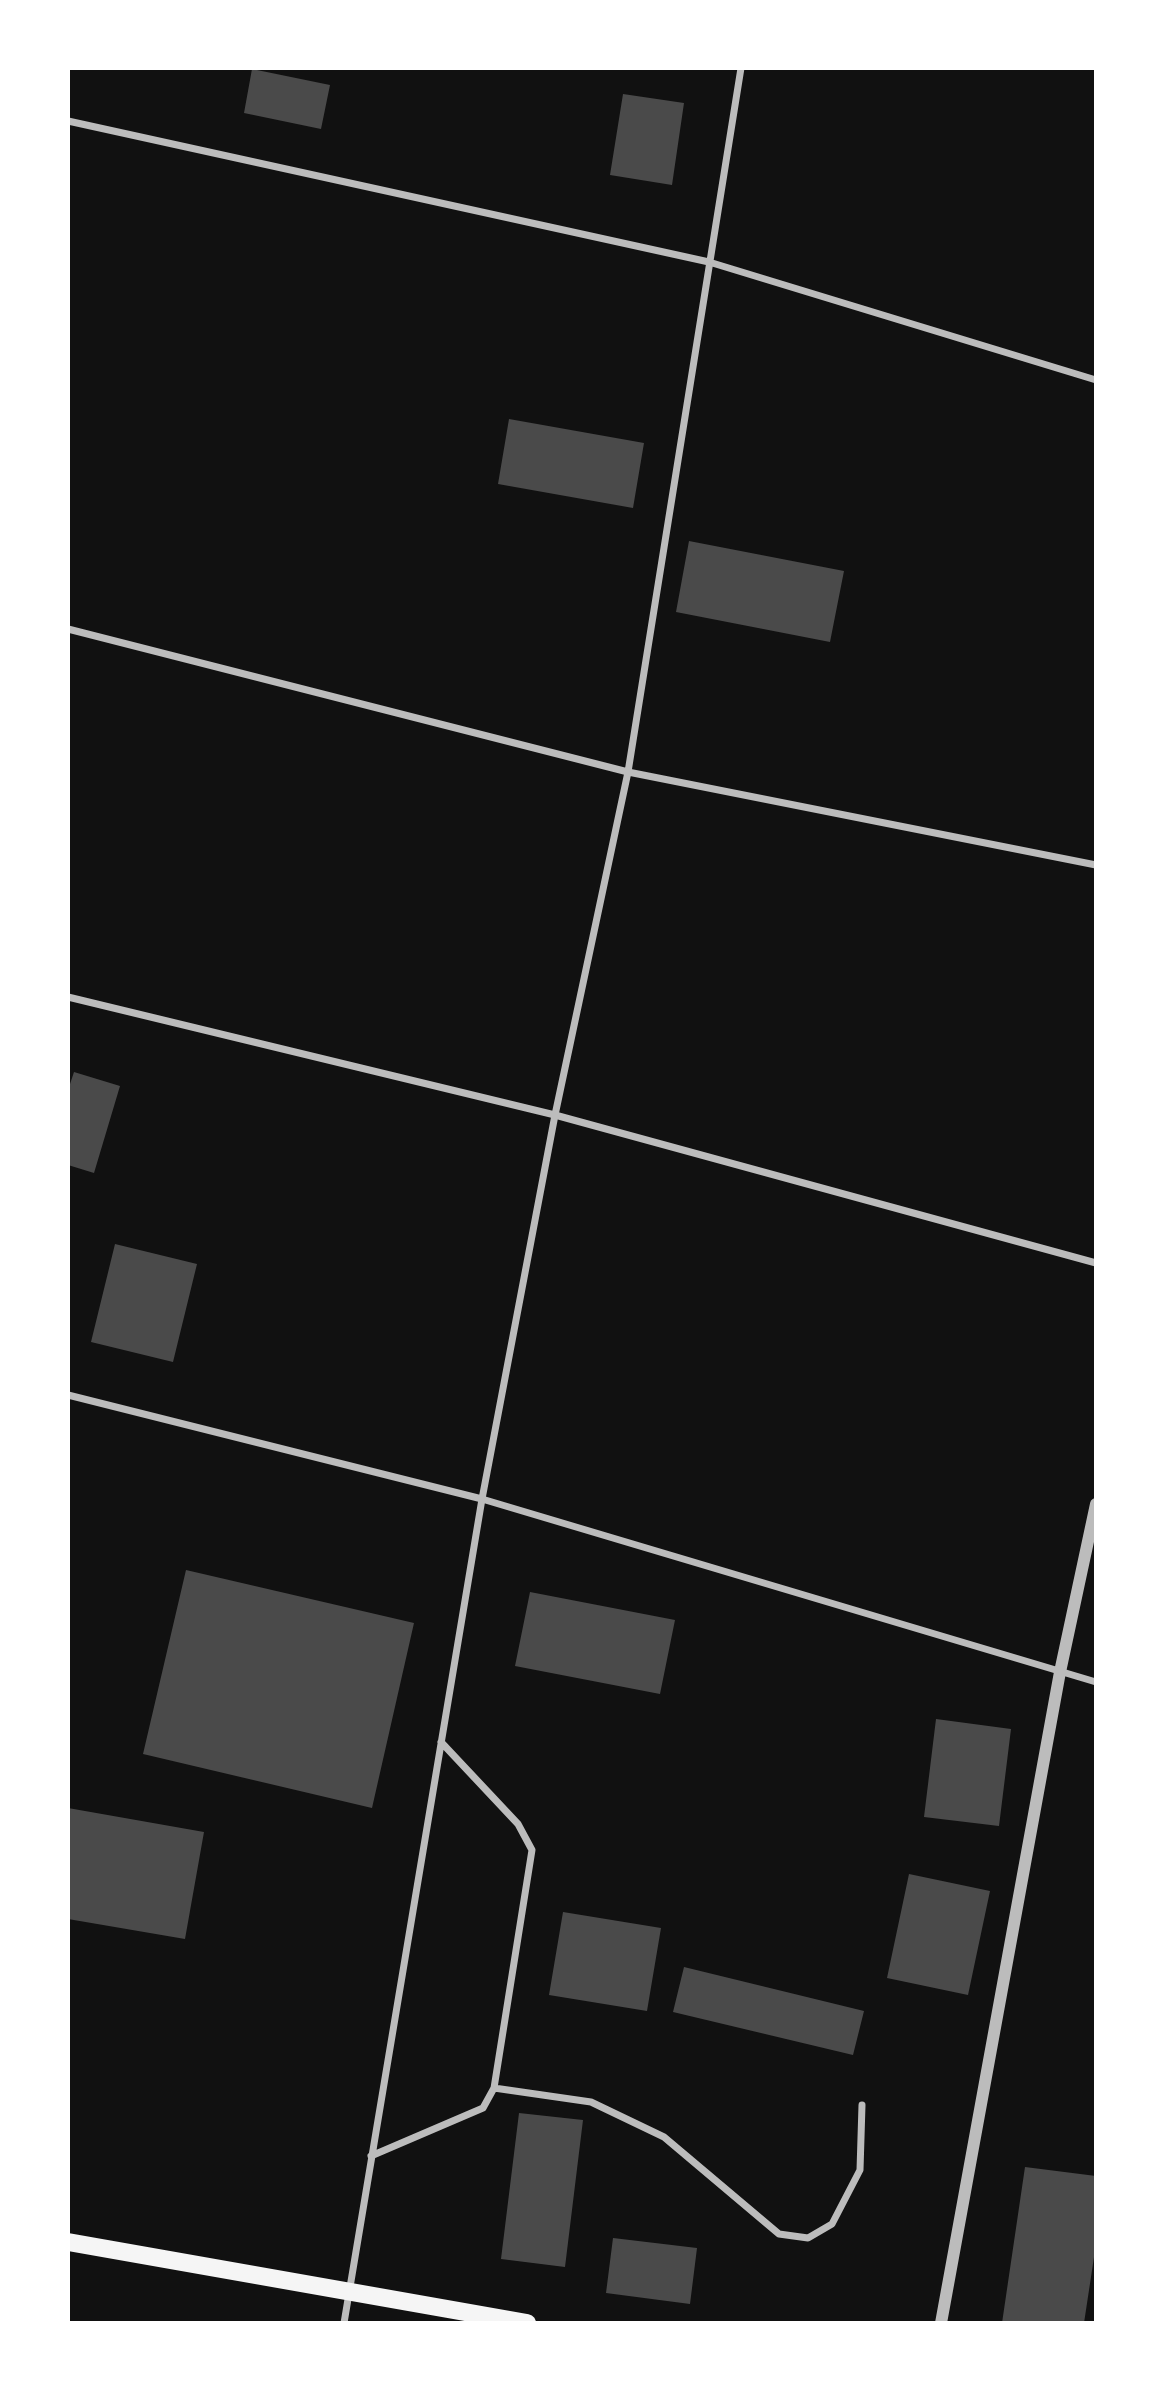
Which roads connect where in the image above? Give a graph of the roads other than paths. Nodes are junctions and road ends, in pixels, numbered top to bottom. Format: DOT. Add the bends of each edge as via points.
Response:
graph roads {
  1 [pos="741,68"];
  2 [pos="68,121"];
  3 [pos="709,262"];
  4 [pos="1096,380"];
  5 [pos="68,629"];
  6 [pos="628,772"];
  7 [pos="1096,866"];
  8 [pos="68,998"];
  9 [pos="555,1115"];
  10 [pos="1096,1263"];
  11 [pos="68,1395"];
  12 [pos="482,1499"];
  13 [pos="1096,1504"];
  14 [pos="1060,1672"];
  15 [pos="1096,1682"];
  16 [pos="441,1742"];
  17 [pos="494,2088"];
  18 [pos="862,2105"];
  19 [pos="371,2156"];
  20 [pos="68,2242"];
  21 [pos="348,2290"];
  22 [pos="344,2323"];
  23 [pos="527,2323"];
  24 [pos="941,2323"];
  1 -- 3 [label="street"];
  2 -- 3 [label="street"];
  3 -- 4 [label="street"];
  3 -- 6 [label="street"];
  5 -- 6 [label="street"];
  6 -- 7 [label="street"];
  6 -- 9 [label="street"];
  8 -- 9 [label="street"];
  9 -- 10 [label="street"];
  9 -- 12 [label="street"];
  11 -- 12 [label="street"];
  12 -- 14 [label="street"];
  12 -- 16 [label="street"];
  13 -- 14 [label="street"];
  14 -- 15 [label="street"];
  14 -- 24 [label="street"];
  16 -- 17 [label="street" via="518,1824 532,1850"];
  16 -- 19 [label="street"];
  17 -- 18 [label="street" via="591,2102 664,2137 779,2234 808,2238 832,2224 860,2170"];
  17 -- 19 [label="street" via="483,2108"];
  19 -- 21 [label="street"];
  20 -- 21 [label="main road"];
  21 -- 22 [label="street"];
  21 -- 23 [label="main road"];
}
